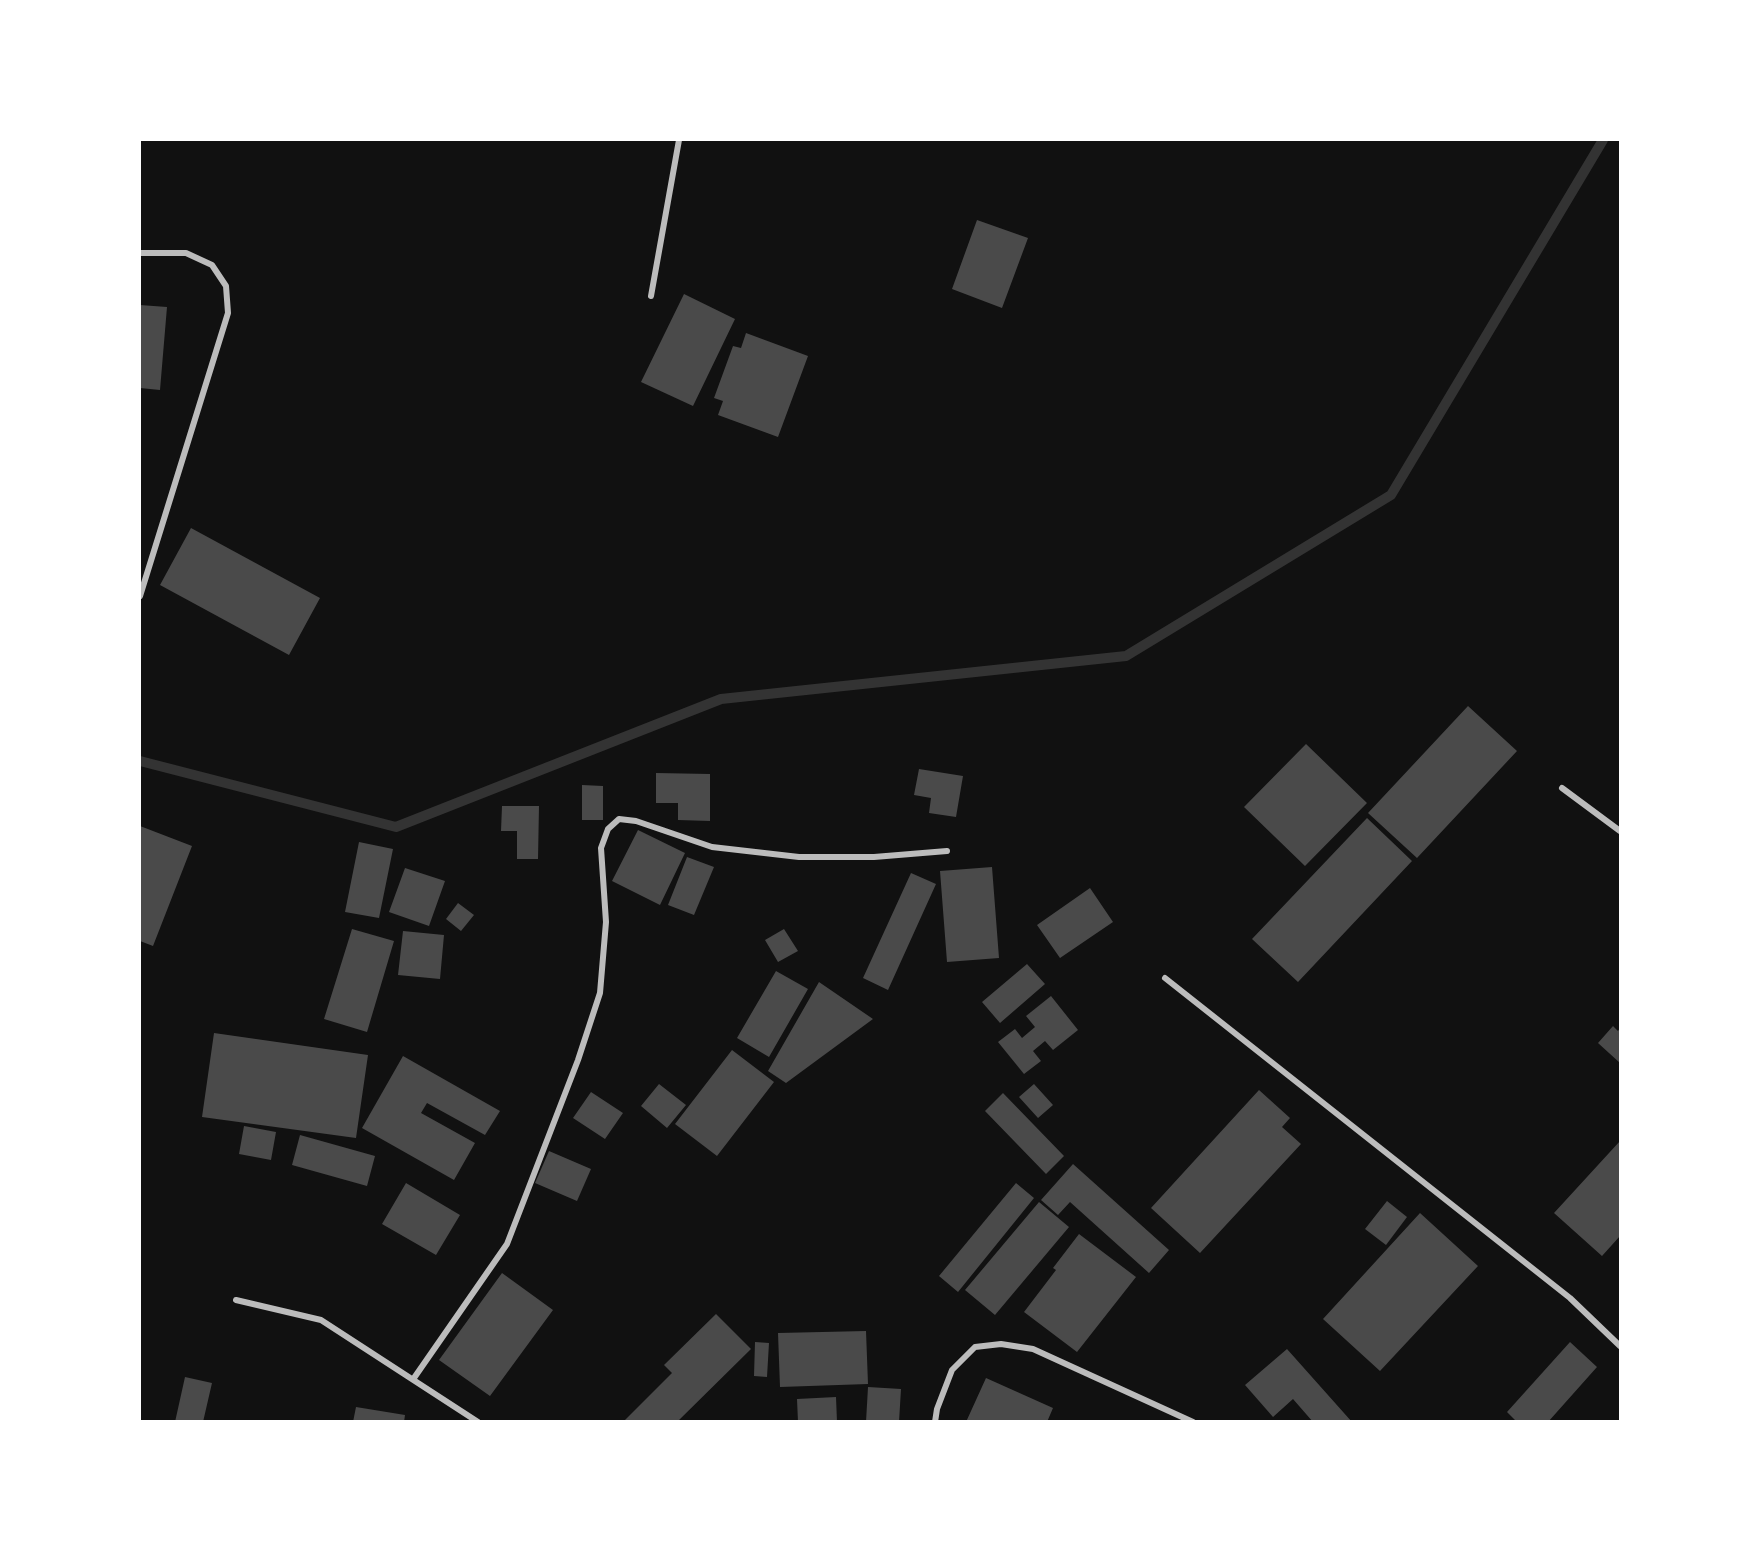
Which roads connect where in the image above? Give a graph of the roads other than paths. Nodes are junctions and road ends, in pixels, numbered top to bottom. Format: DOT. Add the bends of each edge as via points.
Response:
graph roads {
  1 [pos="679,140"];
  2 [pos="140,253"];
  3 [pos="651,296"];
  4 [pos="140,596"];
  5 [pos="1562,788"];
  6 [pos="1620,831"];
  7 [pos="947,851"];
  8 [pos="1165,978"];
  9 [pos="236,1300"];
  10 [pos="1620,1346"];
  11 [pos="414,1378"];
  12 [pos="478,1422"];
  13 [pos="935,1422"];
  14 [pos="1192,1422"];
  1 -- 3 [label="street"];
  2 -- 4 [label="street" via="186,254 212,265 226,286 228,313"];
  5 -- 6 [label="street"];
  7 -- 11 [label="street" via="874,857 788,856 712,848 636,821 620,819 608,829 601,848 606,922 600,993 578,1060 507,1244"];
  8 -- 10 [label="street" via="1570,1298"];
  9 -- 11 [label="street" via="321,1320"];
  11 -- 12 [label="street"];
  13 -- 14 [label="street" via="952,1370 975,1347 1001,1344 1033,1349"];
}
